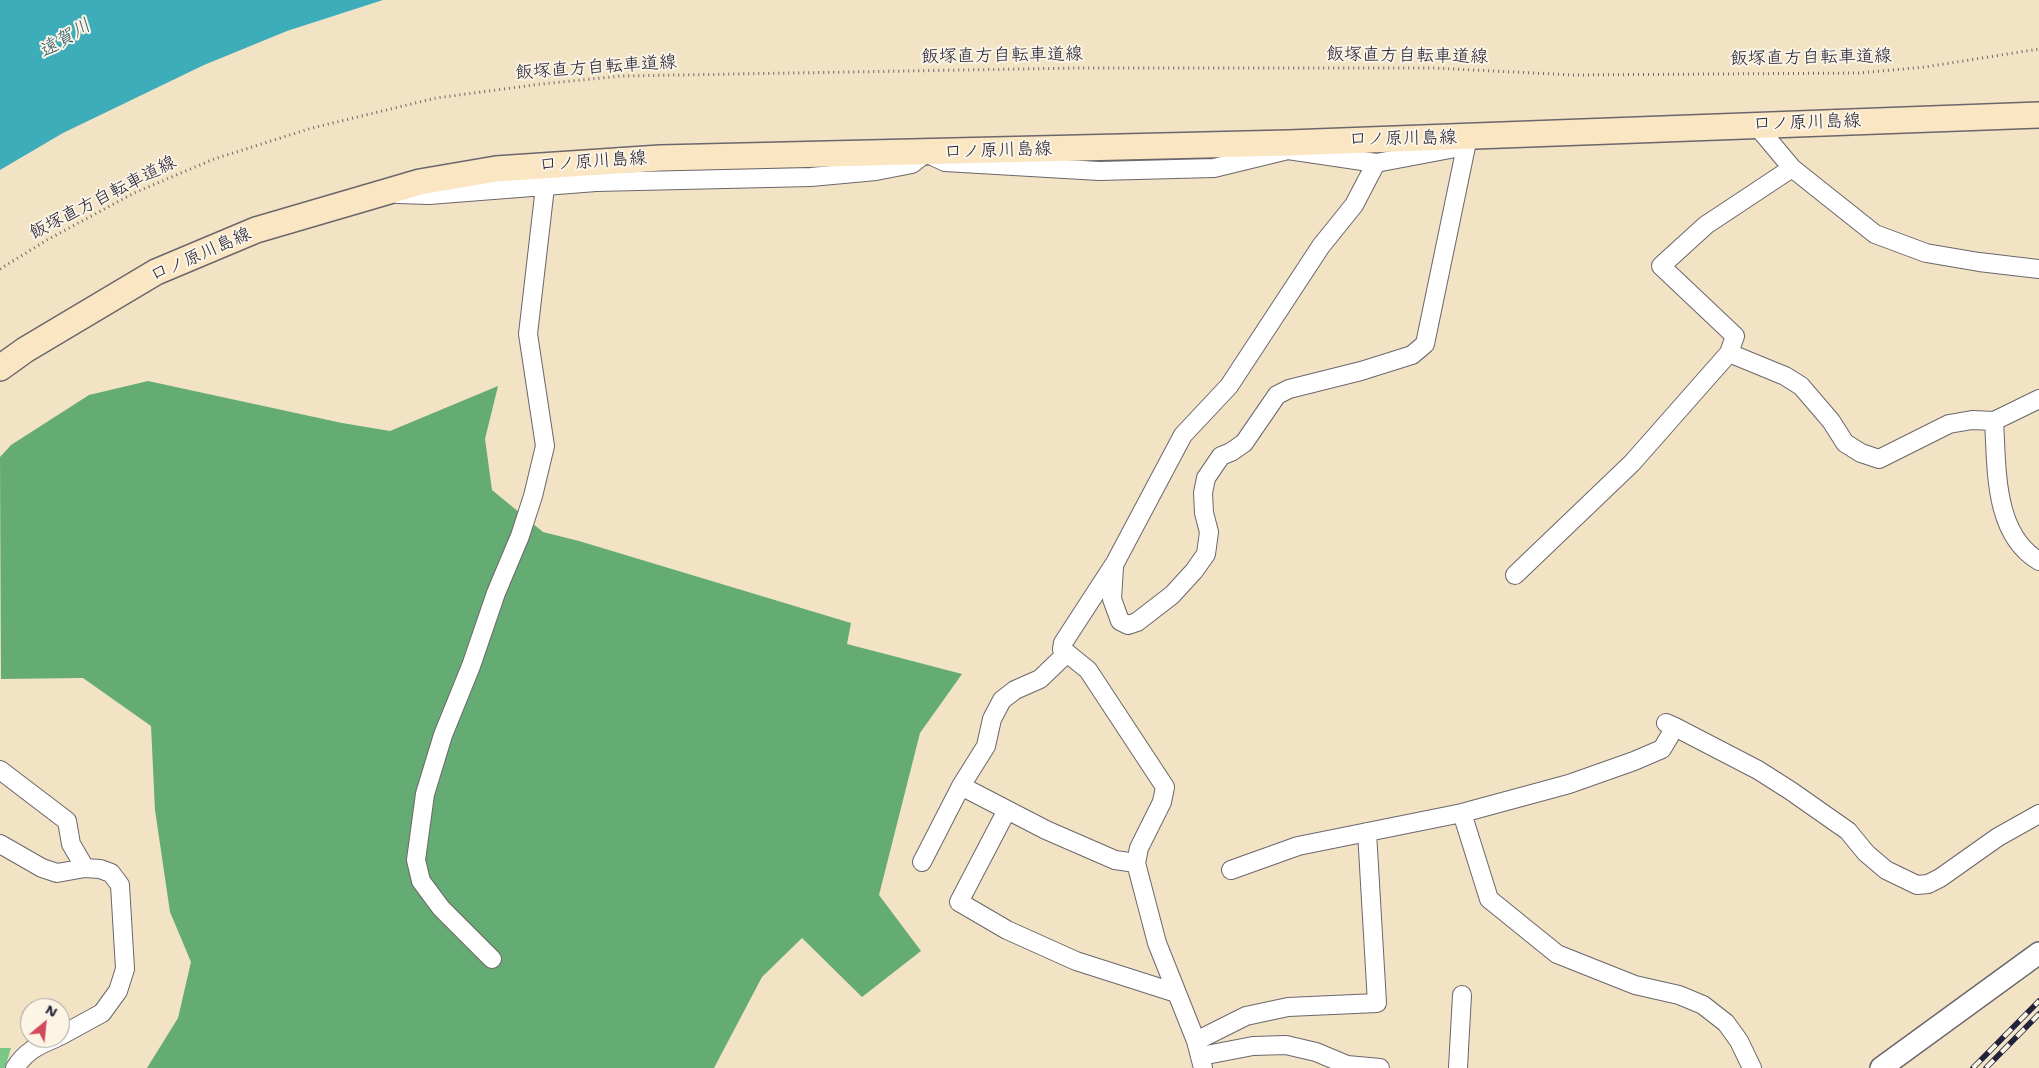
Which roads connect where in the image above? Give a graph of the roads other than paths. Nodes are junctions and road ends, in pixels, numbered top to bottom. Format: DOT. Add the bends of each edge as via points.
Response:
graph roads {
  1 [pos="2039,115"];
  2 [pos="1756,124"];
  3 [pos="1467,141"];
  4 [pos="1288,147"];
  5 [pos="926,153"];
  6 [pos="1376,163"];
  7 [pos="1792,168"];
  8 [pos="544,186"];
  9 [pos="382,194"];
  10 [pos="2039,269"];
  11 [pos="1729,353"];
  12 [pos="0,368"];
  13 [pos="2039,399"];
  14 [pos="1994,421"];
  15 [pos="2039,561"];
  16 [pos="1115,563"];
  17 [pos="1515,575"];
  18 [pos="1066,654"];
  19 [pos="0,770"];
  20 [pos="961,786"];
  21 [pos="1007,810"];
  22 [pos="1462,813"];
  23 [pos="2039,814"];
  24 [pos="1367,832"];
  25 [pos="0,844"];
  26 [pos="922,862"];
  27 [pos="1136,863"];
  28 [pos="85,868"];
  29 [pos="1231,870"];
  30 [pos="2039,953"];
  31 [pos="492,959"];
  32 [pos="1176,993"];
  33 [pos="1462,995"];
  34 [pos="70,1031"];
  35 [pos="34,1048"];
  36 [pos="1200,1055"];
  37 [pos="15,1068"];
  38 [pos="1380,1068"];
  39 [pos="1458,1068"];
  40 [pos="1752,1068"];
  41 [pos="1881,1068"];
  1 -- 2 [label="main road, 口ノ原川島線"];
  2 -- 3 [label="main road, 口ノ原川島線"];
  2 -- 7 [label="street"];
  3 -- 4 [label="main road, 口ノ原川島線" via="1360,139"];
  3 -- 6 [label="street"];
  3 -- 16 [label="street" via="1424,344 1412,355 1277,395 1244,443 1221,456 1206,478 1203,492 1209,532 1206,554 1172,595 1136,622 1120,621 1112,599"];
  4 -- 5 [label="main road, 口ノ原川島線"];
  4 -- 6 [label="street"];
  5 -- 8 [label="street" via="912,164 820,176"];
  5 -- 9 [label="main road, 口ノ原川島線" via="754,155 551,164 420,182"];
  6 -- 16 [label="street" via="1354,206 1321,246 1229,386 1183,435"];
  7 -- 10 [label="street" via="1875,234 1926,253"];
  7 -- 11 [label="street" via="1706,225 1661,266 1735,336"];
  8 -- 9 [label="street" via="429,195"];
  8 -- 31 [label="street" via="528,334 545,446 520,536 443,735 428,786 416,860 421,881 442,908"];
  9 -- 12 [label="main road, 口ノ原川島線" via="256,230 156,272"];
  11 -- 14 [label="street" via="1801,386 1831,420 1845,443 1879,459 1948,424"];
  11 -- 17 [label="street" via="1632,463"];
  13 -- 14 [label="street"];
  14 -- 15 [label="street" via="1998,490 2003,513 2022,547"];
  16 -- 18 [label="street" via="1063,643 1062,649"];
  18 -- 20 [label="street" via="1040,679 1002,700 992,719 986,746"];
  18 -- 27 [label="street" via="1088,670 1165,787 1162,802 1139,848"];
  19 -- 28 [label="street" via="67,821 71,844"];
  20 -- 21 [label="street"];
  20 -- 26 [label="street"];
  21 -- 27 [label="street" via="1115,860"];
  21 -- 32 [label="street" via="959,902 1007,930 1076,960"];
  22 -- 23 [label="street" via="1569,784 1634,762 1662,750 1670,725 1758,770 1791,791 1848,831 1886,870 1917,885 1940,878 1998,837"];
  22 -- 24 [label="street"];
  22 -- 40 [label="street" via="1489,899 1557,954 1635,985 1679,995 1703,1005 1726,1023"];
  24 -- 29 [label="street" via="1298,846"];
  24 -- 36 [label="street" via="1377,1003 1288,1007 1246,1016"];
  25 -- 28 [label="street" via="57,873"];
  27 -- 32 [label="street" via="1157,943"];
  28 -- 34 [label="street" via="111,873 120,885 125,969 118,991 102,1013"];
  30 -- 41 [label="street"];
  32 -- 36 [label="street"];
  33 -- 39 [label="street"];
  35 -- 37 [label="street" via="22,1057"];
  36 -- 38 [label="street" via="1253,1046 1286,1046 1316,1052 1347,1065"];
}
